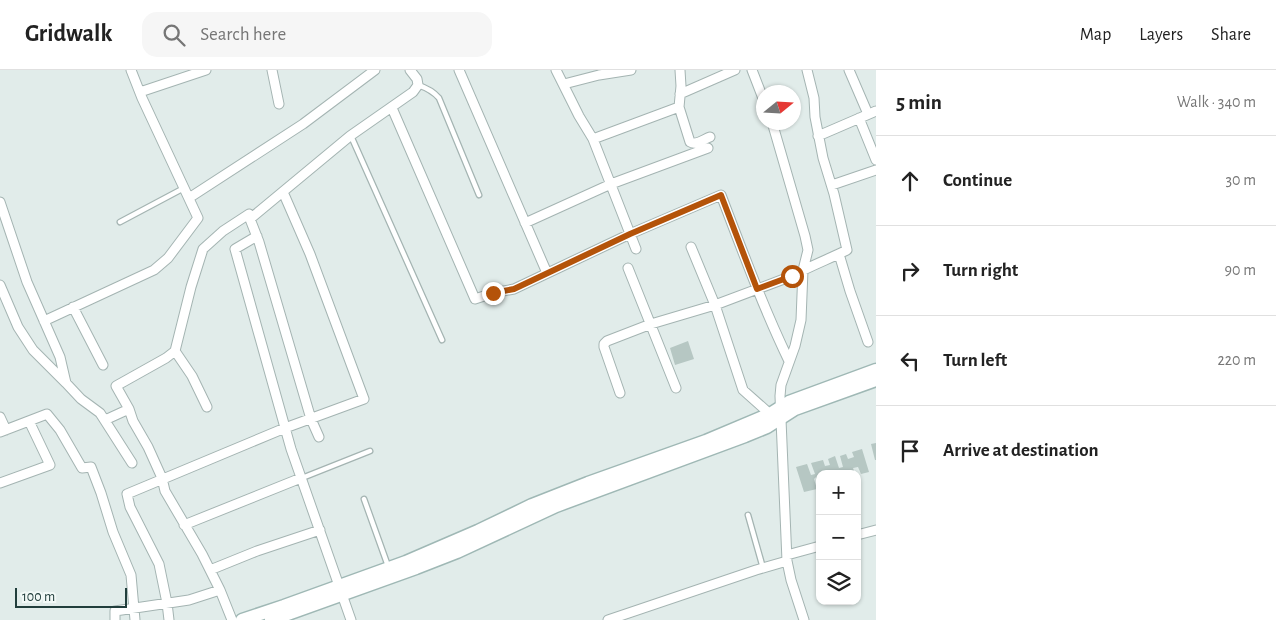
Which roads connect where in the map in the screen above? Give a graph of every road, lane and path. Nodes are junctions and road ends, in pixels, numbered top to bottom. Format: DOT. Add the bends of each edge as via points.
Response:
graph roads {
  1 [pos="131,70"];
  2 [pos="206,70"];
  3 [pos="272,70"];
  4 [pos="375,70"];
  5 [pos="410,70"];
  6 [pos="459,70"];
  7 [pos="556,70"];
  8 [pos="631,70"];
  9 [pos="680,70"];
  10 [pos="735,70"];
  11 [pos="752,70"];
  12 [pos="807,70"];
  13 [pos="849,70"];
  14 [pos="564,84"];
  15 [pos="758,85"];
  16 [pos="418,86"];
  17 [pos="140,92"];
  18 [pos="680,94"];
  19 [pos="279,104"];
  20 [pos="679,107"];
  21 [pos="392,108"];
  22 [pos="872,113"];
  23 [pos="859,118"];
  24 [pos="774,130"];
  25 [pos="350,136"];
  26 [pos="818,136"];
  27 [pos="710,137"];
  28 [pos="593,139"];
  29 [pos="708,148"];
  30 [pos="876,160"];
  31 [pos="876,170"];
  32 [pos="611,184"];
  33 [pos="832,185"];
  34 [pos="184,188"];
  35 [pos="283,192"];
  36 [pos="479,195"];
  37 [pos="189,198"];
  38 [pos="0,202"];
  39 [pos="250,219"];
  40 [pos="120,222"];
  41 [pos="525,222"];
  42 [pos="630,234"];
  43 [pos="257,236"];
  44 [pos="691,247"];
  45 [pos="636,249"];
  46 [pos="839,254"];
  47 [pos="628,268"];
  48 [pos="803,270"];
  49 [pos="547,273"];
  50 [pos="0,285"];
  51 [pos="757,289"];
  52 [pos="715,305"];
  53 [pos="73,307"];
  54 [pos="44,322"];
  55 [pos="651,324"];
  56 [pos="442,340"];
  57 [pos="868,342"];
  58 [pos="175,351"];
  59 [pos="789,361"];
  60 [pos="103,365"];
  61 [pos="876,370"];
  62 [pos="876,380"];
  63 [pos="66,382"];
  64 [pos="676,388"];
  65 [pos="620,393"];
  66 [pos="207,407"];
  67 [pos="129,409"];
  68 [pos="777,413"];
  69 [pos="0,417"];
  70 [pos="311,419"];
  71 [pos="105,420"];
  72 [pos="29,421"];
  73 [pos="285,428"];
  74 [pos="3,431"];
  75 [pos="318,438"];
  76 [pos="370,451"];
  77 [pos="132,463"];
  78 [pos="162,478"];
  79 [pos="301,478"];
  80 [pos="0,483"];
  81 [pos="578,492"];
  82 [pos="364,499"];
  83 [pos="748,515"];
  84 [pos="184,525"];
  85 [pos="320,530"];
  86 [pos="876,530"];
  87 [pos="861,534"];
  88 [pos="816,547"];
  89 [pos="787,558"];
  90 [pos="389,568"];
  91 [pos="763,568"];
  92 [pos="210,570"];
  93 [pos="220,590"];
  94 [pos="341,590"];
  95 [pos="167,602"];
  96 [pos="134,609"];
  97 [pos="115,620"];
  98 [pos="135,620"];
  99 [pos="169,620"];
  100 [pos="232,620"];
  101 [pos="242,620"];
  102 [pos="271,620"];
  103 [pos="351,620"];
  104 [pos="608,620"];
  105 [pos="804,620"];
  1 -- 17 [label="street"];
  2 -- 17 [label="street"];
  3 -- 19 [label="street"];
  4 -- 37 [label="street" via="303,124"];
  5 -- 16 [label="street" via="417,78"];
  6 -- 41 [label="street"];
  7 -- 14 [label="street"];
  8 -- 14 [label="street"];
  9 -- 18 [label="street"];
  10 -- 18 [label="street"];
  11 -- 15 [label="street"];
  12 -- 26 [label="street"];
  13 -- 22 [label="street"];
  14 -- 28 [label="street"];
  16 -- 21 [label="street"];
  16 -- 36 [label="lane" via="429,89 439,98"];
  17 -- 34 [label="street"];
  18 -- 20 [label="street"];
  20 -- 27 [label="street" via="690,142 696,144"];
  20 -- 28 [label="street"];
  21 -- 25 [label="street"];
  21 -- 49 [label="street" via="475,300 514,289"];
  22 -- 23 [label="street"];
  23 -- 26 [label="street"];
  23 -- 30 [label="street"];
  24 -- 48 [label="street" via="808,250"];
  25 -- 35 [label="street"];
  25 -- 56 [label="lane"];
  26 -- 33 [label="street"];
  28 -- 32 [label="street"];
  29 -- 32 [label="street"];
  31 -- 33 [label="street"];
  32 -- 41 [label="street"];
  32 -- 42 [label="street"];
  33 -- 46 [label="street" via="847,250"];
  34 -- 37 [label="street"];
  34 -- 40 [label="lane"];
  35 -- 39 [label="street"];
  35 -- 70 [label="street" via="310,254 364,399"];
  37 -- 53 [label="street" via="198,218 168,258 154,270"];
  38 -- 54 [label="street"];
  39 -- 43 [label="street"];
  39 -- 58 [label="street" via="248,214 203,249"];
  41 -- 49 [label="street"];
  42 -- 45 [label="street"];
  42 -- 49 [label="street"];
  42 -- 51 [label="street" via="721,195"];
  43 -- 70 [label="street"];
  43 -- 73 [label="street" via="235,249"];
  44 -- 52 [label="street"];
  46 -- 48 [label="street"];
  46 -- 57 [label="street"];
  47 -- 55 [label="street"];
  48 -- 51 [label="street"];
  48 -- 59 [label="street" via="801,320"];
  50 -- 63 [label="street" via="18,327 33,350"];
  51 -- 52 [label="street"];
  51 -- 59 [label="street"];
  52 -- 55 [label="street"];
  52 -- 68 [label="street" via="743,390"];
  53 -- 54 [label="street"];
  53 -- 60 [label="street"];
  54 -- 63 [label="street" via="60,357"];
  55 -- 64 [label="street"];
  55 -- 65 [label="street" via="604,344"];
  58 -- 66 [label="street"];
  58 -- 67 [label="street" via="116,386"];
  59 -- 68 [label="street" via="780,385"];
  61 -- 68 [label="street" via="789,402"];
  62 -- 68 [label="street"];
  63 -- 71 [label="street"];
  67 -- 71 [label="street"];
  67 -- 78 [label="street"];
  68 -- 81 [label="street" via="767,427 746,436"];
  68 -- 89 [label="street"];
  69 -- 74 [label="street"];
  70 -- 73 [label="street"];
  70 -- 75 [label="street"];
  71 -- 77 [label="street"];
  72 -- 74 [label="street"];
  72 -- 80 [label="street" via="50,464"];
  72 -- 96 [label="street" via="47,414 82,468 91,467 113,532 132,574"];
  73 -- 78 [label="street"];
  73 -- 79 [label="street"];
  76 -- 79 [label="lane"];
  78 -- 84 [label="street" via="165,491"];
  78 -- 95 [label="street" via="127,494 130,507 159,564"];
  79 -- 84 [label="street"];
  79 -- 85 [label="street"];
  81 -- 90 [label="street" via="532,506"];
  81 -- 94 [label="street" via="556,506 457,552"];
  82 -- 90 [label="lane"];
  83 -- 91 [label="lane"];
  84 -- 92 [label="street"];
  85 -- 92 [label="street"];
  85 -- 94 [label="street"];
  86 -- 87 [label="street"];
  88 -- 89 [label="street"];
  89 -- 91 [label="street"];
  89 -- 105 [label="street"];
  90 -- 94 [label="street"];
  91 -- 104 [label="street"];
  92 -- 93 [label="street"];
  93 -- 95 [label="street" via="189,600"];
  93 -- 100 [label="street"];
  94 -- 101 [label="street"];
  94 -- 102 [label="street"];
  94 -- 103 [label="street"];
  95 -- 96 [label="street"];
  95 -- 99 [label="street"];
  96 -- 97 [label="street" via="115,611"];
  96 -- 98 [label="street"];
}
